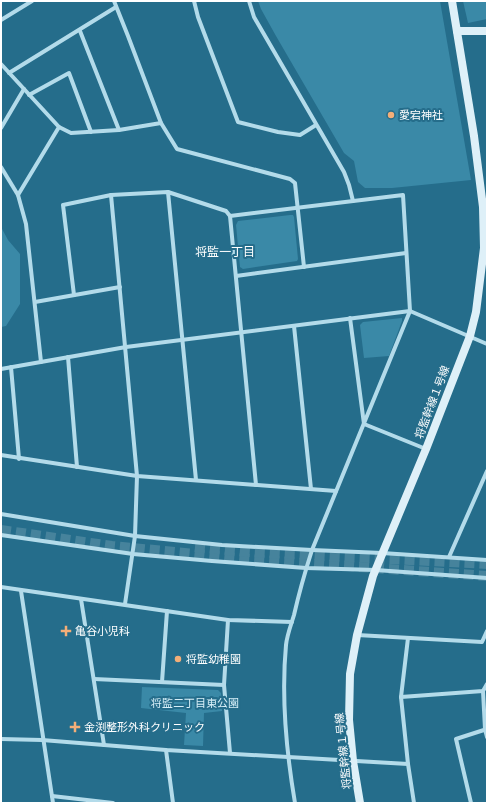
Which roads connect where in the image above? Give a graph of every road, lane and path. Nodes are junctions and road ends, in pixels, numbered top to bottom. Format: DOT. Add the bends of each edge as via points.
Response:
graph roads {
  1 [pos="32,1"];
  2 [pos="114,1"];
  3 [pos="194,1"];
  4 [pos="249,1"];
  5 [pos="452,1"];
  6 [pos="116,7"];
  7 [pos="1,20"];
  8 [pos="457,30"];
  9 [pos="80,31"];
  10 [pos="487,31"];
  11 [pos="1,64"];
  12 [pos="9,73"];
  13 [pos="24,89"];
  14 [pos="29,95"];
  15 [pos="160,123"];
  16 [pos="316,126"];
  17 [pos="59,127"];
  18 [pos="1,128"];
  19 [pos="119,130"];
  20 [pos="91,132"];
  21 [pos="1,167"];
  22 [pos="168,192"];
  23 [pos="18,195"];
  24 [pos="111,195"];
  25 [pos="352,201"];
  26 [pos="298,208"];
  27 [pos="485,209"];
  28 [pos="230,216"];
  29 [pos="406,253"];
  30 [pos="304,267"];
  31 [pos="236,276"];
  32 [pos="120,287"];
  33 [pos="74,295"];
  34 [pos="35,302"];
  35 [pos="410,311"];
  36 [pos="350,318"];
  37 [pos="294,326"];
  38 [pos="241,332"];
  39 [pos="469,337"];
  40 [pos="183,340"];
  41 [pos="487,344"];
  42 [pos="126,347"];
  43 [pos="68,357"];
  44 [pos="41,362"];
  45 [pos="12,367"];
  46 [pos="1,369"];
  47 [pos="364,424"];
  48 [pos="426,448"];
  49 [pos="1,456"];
  50 [pos="19,459"];
  51 [pos="77,467"];
  52 [pos="487,471"];
  53 [pos="137,476"];
  54 [pos="196,480"];
  55 [pos="256,485"];
  56 [pos="311,489"];
  57 [pos="336,491"];
  58 [pos="1,514"];
  59 [pos="1,535"];
  60 [pos="135,536"];
  61 [pos="312,550"];
  62 [pos="382,553"];
  63 [pos="133,554"];
  64 [pos="449,557"];
  65 [pos="487,560"];
  66 [pos="306,568"];
  67 [pos="376,570"];
  68 [pos="487,578"];
  69 [pos="1,587"];
  70 [pos="21,591"];
  71 [pos="82,599"];
  72 [pos="125,604"];
  73 [pos="168,611"];
  74 [pos="228,620"];
  75 [pos="292,622"];
  76 [pos="487,631"];
  77 [pos="357,635"];
  78 [pos="408,638"];
  79 [pos="94,679"];
  80 [pos="162,682"];
  81 [pos="487,684"];
  82 [pos="224,685"];
  83 [pos="484,691"];
  84 [pos="401,697"];
  85 [pos="486,729"];
  86 [pos="487,736"];
  87 [pos="1,739"];
  88 [pos="42,740"];
  89 [pos="104,745"];
  90 [pos="166,750"];
  91 [pos="230,753"];
  92 [pos="287,756"];
  93 [pos="354,761"];
  94 [pos="408,764"];
  95 [pos="52,796"];
  96 [pos="53,803"];
  97 [pos="113,803"];
  98 [pos="173,803"];
  99 [pos="295,803"];
  100 [pos="360,803"];
  101 [pos="414,803"];
  102 [pos="471,803"];
  1 -- 7 [label="street"];
  2 -- 6 [label="street"];
  3 -- 16 [label="street" via="238,122 300,135"];
  4 -- 16 [label="street" via="254,17"];
  5 -- 8 [label="street, 将監幹線１号線"];
  6 -- 9 [label="street"];
  6 -- 15 [label="street"];
  8 -- 10 [label="street"];
  8 -- 27 [label="street, 将監幹線１号線"];
  9 -- 12 [label="street"];
  9 -- 19 [label="street"];
  11 -- 12 [label="street"];
  12 -- 13 [label="street"];
  13 -- 14 [label="street"];
  13 -- 18 [label="street"];
  14 -- 17 [label="street"];
  14 -- 20 [label="street" via="69,73"];
  15 -- 19 [label="street"];
  15 -- 26 [label="street" via="177,149 290,179 295,183"];
  16 -- 25 [label="street" via="344,172"];
  17 -- 20 [label="street" via="71,133"];
  17 -- 23 [label="street"];
  19 -- 20 [label="street"];
  21 -- 23 [label="street"];
  22 -- 24 [label="street"];
  22 -- 28 [label="street" via="226,211"];
  22 -- 40 [label="street"];
  23 -- 34 [label="street" via="26,224"];
  24 -- 32 [label="street"];
  24 -- 33 [label="street" via="63,205"];
  25 -- 26 [label="street"];
  25 -- 29 [label="street" via="403,195"];
  26 -- 28 [label="street"];
  26 -- 30 [label="street"];
  27 -- 39 [label="street, 将監幹線１号線" via="484,248 476,312"];
  28 -- 31 [label="street"];
  29 -- 30 [label="street"];
  29 -- 35 [label="street"];
  30 -- 31 [label="street"];
  31 -- 38 [label="street"];
  32 -- 33 [label="street"];
  32 -- 42 [label="street"];
  33 -- 34 [label="street"];
  34 -- 44 [label="street"];
  35 -- 36 [label="street"];
  35 -- 39 [label="street"];
  35 -- 47 [label="street"];
  36 -- 37 [label="street"];
  36 -- 47 [label="street"];
  37 -- 38 [label="street"];
  37 -- 56 [label="street"];
  38 -- 40 [label="street"];
  38 -- 55 [label="street"];
  39 -- 41 [label="street"];
  39 -- 48 [label="street, 将監幹線１号線"];
  40 -- 42 [label="street"];
  40 -- 54 [label="street"];
  42 -- 43 [label="street"];
  42 -- 53 [label="street"];
  43 -- 44 [label="street"];
  43 -- 51 [label="street"];
  44 -- 45 [label="street"];
  45 -- 46 [label="street"];
  45 -- 50 [label="street"];
  47 -- 48 [label="street"];
  47 -- 57 [label="street"];
  48 -- 62 [label="street, 将監幹線１号線"];
  49 -- 50 [label="street"];
  50 -- 51 [label="street"];
  51 -- 53 [label="street"];
  52 -- 64 [label="street"];
  53 -- 54 [label="street"];
  53 -- 60 [label="street"];
  54 -- 55 [label="street"];
  55 -- 56 [label="street"];
  56 -- 57 [label="street"];
  57 -- 61 [label="street"];
  58 -- 60 [label="street"];
  59 -- 63 [label="street"];
  60 -- 61 [label="street" via="222,545"];
  60 -- 63 [label="street"];
  61 -- 62 [label="street"];
  61 -- 66 [label="street"];
  62 -- 64 [label="street"];
  62 -- 67 [label="street, 将監幹線１号線"];
  63 -- 66 [label="street"];
  63 -- 72 [label="street"];
  64 -- 65 [label="street"];
  66 -- 67 [label="street"];
  66 -- 75 [label="street"];
  67 -- 68 [label="street"];
  67 -- 77 [label="street, 将監幹線１号線"];
  69 -- 70 [label="street"];
  70 -- 71 [label="street"];
  70 -- 88 [label="street"];
  71 -- 72 [label="street"];
  71 -- 79 [label="street"];
  72 -- 73 [label="street"];
  73 -- 74 [label="street"];
  73 -- 80 [label="street"];
  74 -- 75 [label="street"];
  74 -- 82 [label="street"];
  75 -- 92 [label="street" via="286,643 284,690"];
  76 -- 78 [label="street" via="482,642"];
  77 -- 78 [label="street"];
  77 -- 93 [label="street, 将監幹線１号線" via="350,682 349,720"];
  78 -- 84 [label="street"];
  79 -- 80 [label="street"];
  79 -- 89 [label="street"];
  80 -- 82 [label="street"];
  81 -- 83 [label="street"];
  82 -- 91 [label="street"];
  83 -- 84 [label="street"];
  83 -- 85 [label="street"];
  84 -- 94 [label="street"];
  85 -- 86 [label="street"];
  85 -- 102 [label="street" via="456,739"];
  87 -- 88 [label="street"];
  88 -- 89 [label="street"];
  88 -- 95 [label="street"];
  89 -- 90 [label="street"];
  90 -- 91 [label="street"];
  90 -- 98 [label="street"];
  91 -- 92 [label="street"];
  92 -- 93 [label="street"];
  92 -- 99 [label="street"];
  93 -- 94 [label="street"];
  93 -- 100 [label="street, 将監幹線１号線"];
  94 -- 101 [label="street"];
  95 -- 96 [label="street"];
  95 -- 97 [label="street"];
}
